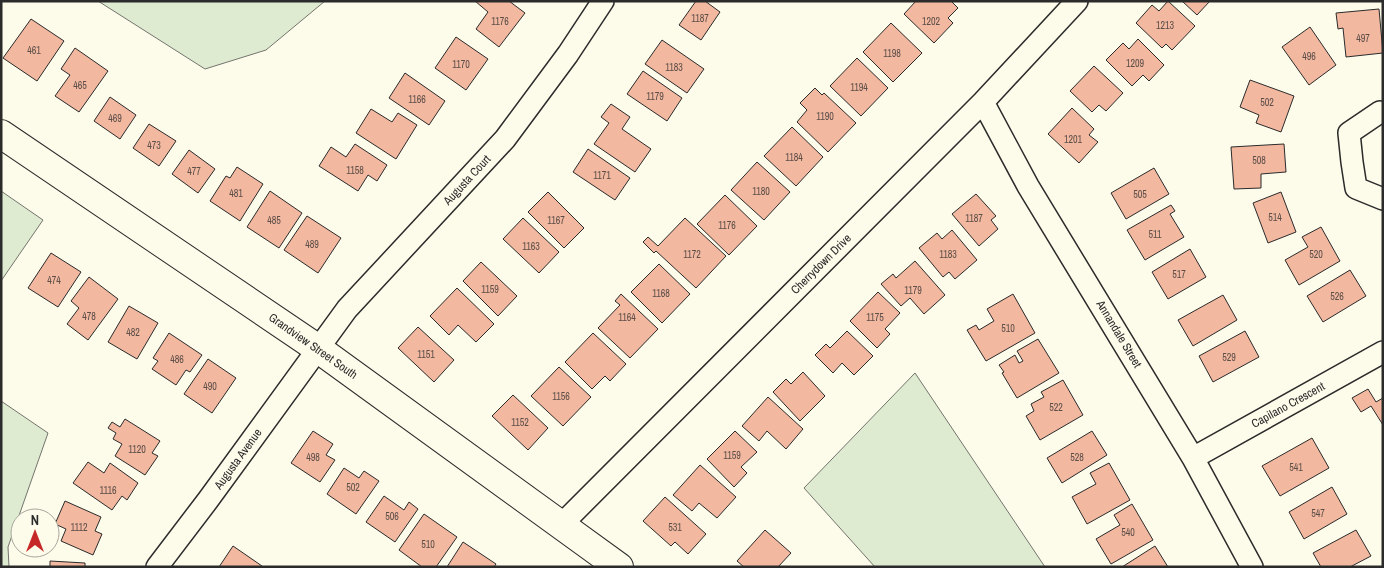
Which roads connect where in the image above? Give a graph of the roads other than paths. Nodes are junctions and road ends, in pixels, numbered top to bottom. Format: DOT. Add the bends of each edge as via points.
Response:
graph roads {
  1 [pos="603,1"];
  2 [pos="1078,1"];
  3 [pos="983,102"];
  4 [pos="1383,113"];
  5 [pos="1,134"];
  6 [pos="1383,199"];
  7 [pos="317,348"];
  8 [pos="1383,352"];
  9 [pos="1193,458"];
  10 [pos="562,524"];
  11 [pos="156,567"];
  12 [pos="619,567"];
  13 [pos="1252,567"];
  1 -- 7 [label="street, Augusta Court" via="505,139 347,309"];
  2 -- 3 [label="street, Cherrydown Drive"];
  3 -- 9 [label="street, Annandale Street" via="1028,186"];
  3 -- 10 [label="street, Cherrydown Drive"];
  4 -- 6 [label="street" via="1349,133 1356,188"];
  5 -- 7 [label="street, Grandview Street South"];
  7 -- 10 [label="street, Grandview Street South"];
  7 -- 11 [label="street, Augusta Avenue"];
  8 -- 9 [label="street, Capilano Crescent"];
  9 -- 13 [label="street, Annandale Street"];
  10 -- 12 [label="street, Grandview Street South"];
}
